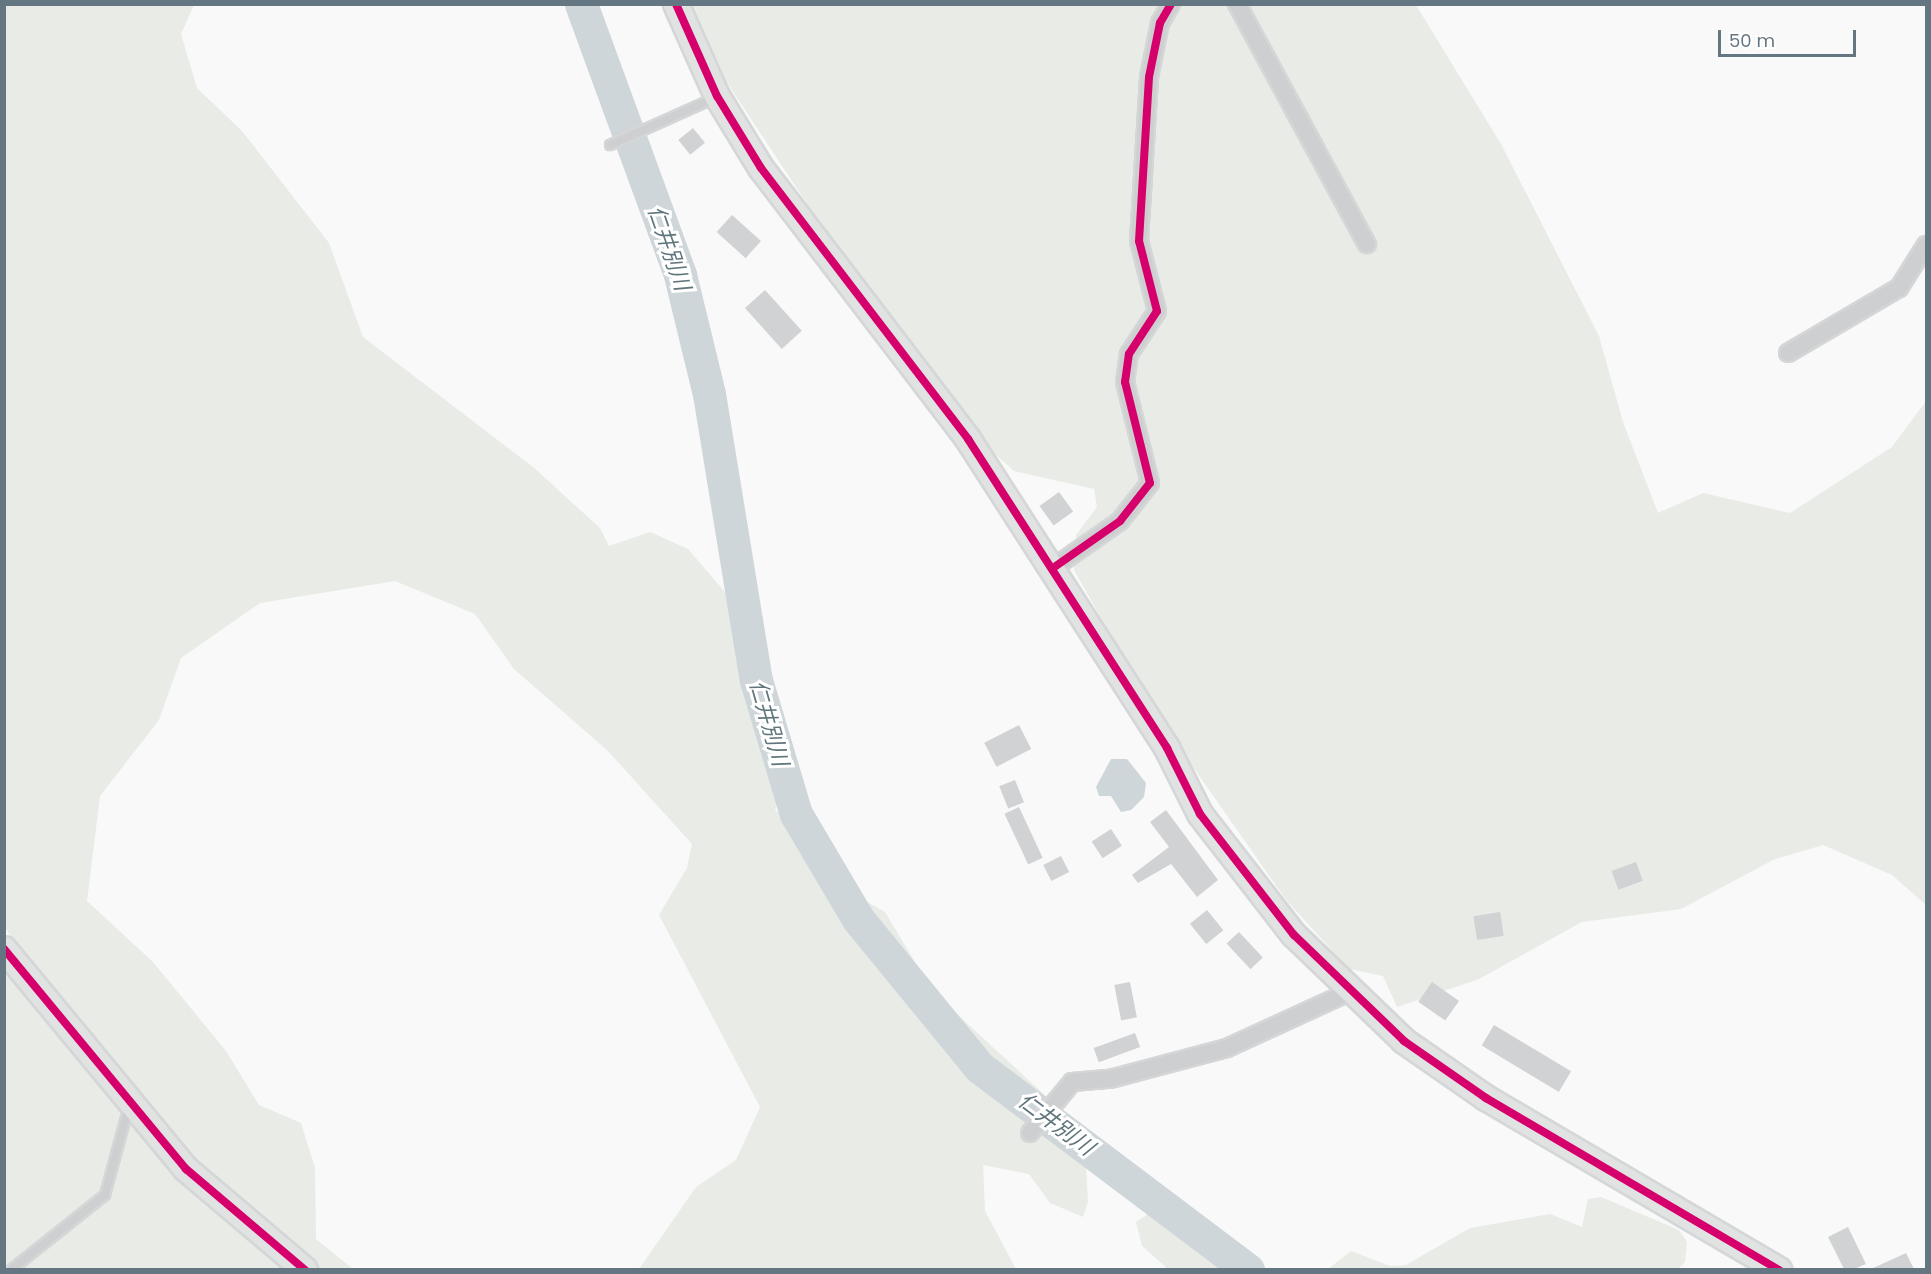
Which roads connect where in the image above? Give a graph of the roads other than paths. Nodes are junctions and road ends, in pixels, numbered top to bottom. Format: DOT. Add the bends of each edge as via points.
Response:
graph roads {
  1 [pos="675,4"];
  2 [pos="1171,4"];
  3 [pos="1237,4"];
  4 [pos="717,96"];
  5 [pos="610,145"];
  6 [pos="1367,244"];
  7 [pos="1926,245"];
  8 [pos="1788,353"];
  9 [pos="1053,568"];
  10 [pos="4,950"];
  11 [pos="1348,992"];
  12 [pos="129,1101"];
  13 [pos="1030,1133"];
  14 [pos="11,1269"];
  15 [pos="305,1269"];
  16 [pos="1779,1269"];
  1 -- 4 [label="street"];
  2 -- 9 [label="street" via="1160,23 1149,77 1139,240 1157,311 1129,354 1125,382 1150,483 1120,521"];
  3 -- 6 [label="street"];
  4 -- 5 [label="lane"];
  4 -- 9 [label="street" via="761,168 968,439"];
  7 -- 8 [label="street" via="1899,288"];
  9 -- 11 [label="street" via="1167,748 1200,814 1254,889"];
  10 -- 12 [label="street"];
  11 -- 13 [label="street" via="1227,1048 1110,1079 1072,1082"];
  11 -- 16 [label="street" via="1404,1041 1486,1098"];
  12 -- 14 [label="lane" via="119,1157 105,1195"];
  12 -- 15 [label="street" via="186,1169"];
}
